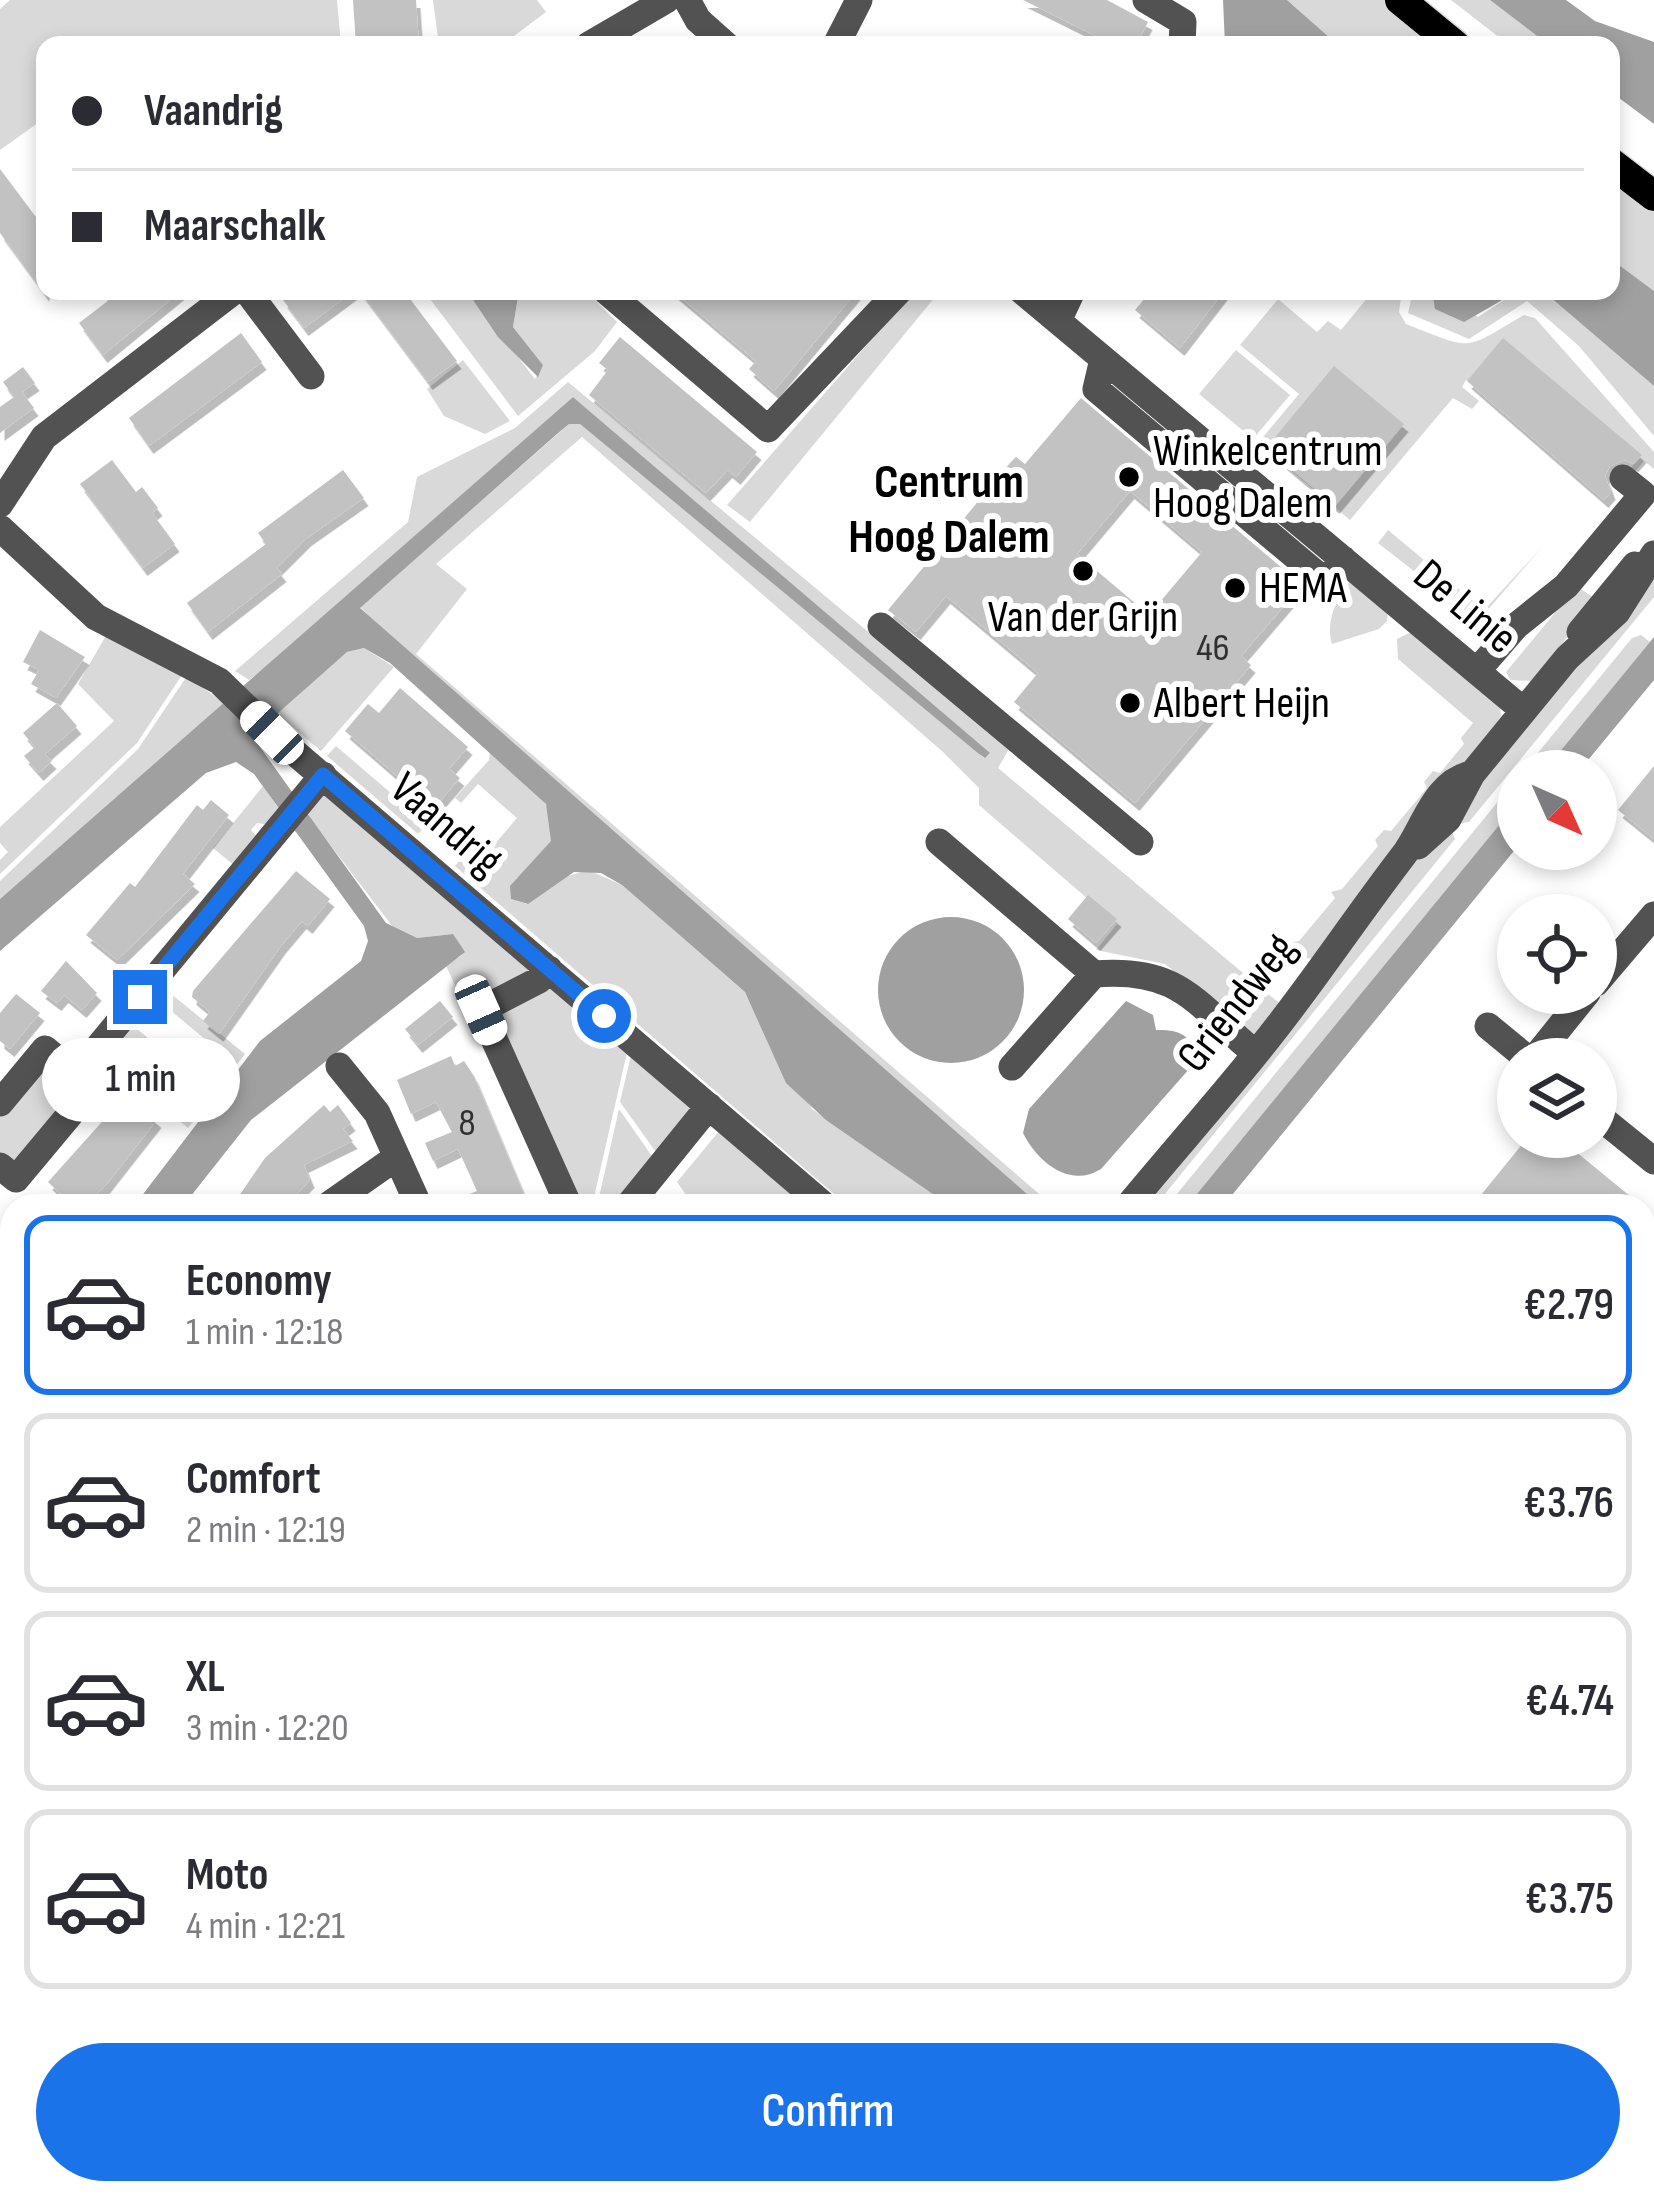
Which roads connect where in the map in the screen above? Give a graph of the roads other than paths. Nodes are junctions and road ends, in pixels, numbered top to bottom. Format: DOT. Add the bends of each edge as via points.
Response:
graph roads {
  1 [pos="666,0"];
  2 [pos="687,0"];
  3 [pos="859,0"];
  4 [pos="1146,0"];
  5 [pos="1400,0"];
  6 [pos="604,36"];
  7 [pos="719,36"];
  8 [pos="841,36"];
  9 [pos="1182,36"];
  10 [pos="1444,36"];
  11 [pos="1620,171"];
  12 [pos="1654,196"];
  13 [pos="222,300"];
  14 [pos="254,300"];
  15 [pos="617,300"];
  16 [pos="890,300"];
  17 [pos="1033,300"];
  18 [pos="1068,300"];
  19 [pos="1058,321"];
  20 [pos="311,376"];
  21 [pos="1623,478"];
  22 [pos="0,504"];
  23 [pos="0,528"];
  24 [pos="1654,552"];
  25 [pos="881,626"];
  26 [pos="1477,671"];
  27 [pos="1523,710"];
  28 [pos="317,782"];
  29 [pos="939,842"];
  30 [pos="1141,842"];
  31 [pos="1654,915"];
  32 [pos="1617,958"];
  33 [pos="549,969"];
  34 [pos="1094,974"];
  35 [pos="1570,1014"];
  36 [pos="1488,1026"];
  37 [pos="1504,1038"];
  38 [pos="1549,1038"];
  39 [pos="1255,1053"];
  40 [pos="340,1066"];
  41 [pos="1012,1066"];
  42 [pos="76,1074"];
  43 [pos="0,1103"];
  44 [pos="710,1106"];
  45 [pos="1617,1131"];
  46 [pos="397,1156"];
  47 [pos="1654,1162"];
  48 [pos="0,1166"];
  49 [pos="344,1194"];
  50 [pos="414,1194"];
  51 [pos="563,1194"];
  52 [pos="638,1194"];
  53 [pos="811,1194"];
  54 [pos="1138,1194"];
  1 -- 6 [label="street"];
  2 -- 7 [label="street"];
  3 -- 8 [label="street"];
  4 -- 9 [label="street" via="1183,22"];
  5 -- 10 [label="main road"];
  11 -- 12 [label="main road"];
  13 -- 22 [label="street" via="44,437"];
  14 -- 20 [label="street"];
  15 -- 16 [label="street" via="768,429"];
  17 -- 19 [label="street, De Linie"];
  18 -- 19 [label="street"];
  19 -- 26 [label="street, De Linie"];
  21 -- 26 [label="street" via="1643,494 1567,586"];
  23 -- 28 [label="street, Vaandrig" via="97,617 224,685"];
  24 -- 27 [label="street, Griendweg" via="1617,612"];
  25 -- 30 [label="street"];
  26 -- 27 [label="street, De Linie"];
  27 -- 39 [label="street, Griendweg" via="1448,819 1408,849"];
  28 -- 33 [label="street, Vaandrig"];
  28 -- 42 [label="street"];
  29 -- 34 [label="street"];
  31 -- 32 [label="street"];
  33 -- 44 [label="street, Vaandrig"];
  33 -- 51 [label="street" via="481,1010"];
  34 -- 39 [label="street" via="1164,976"];
  34 -- 41 [label="street"];
  35 -- 38 [label="street"];
  36 -- 37 [label="street"];
  39 -- 54 [label="street, Griendweg"];
  40 -- 46 [label="street" via="377,1113"];
  42 -- 43 [label="street" via="45,1048"];
  42 -- 48 [label="street" via="92,1088 16,1179"];
  44 -- 52 [label="street"];
  44 -- 53 [label="street, Vaandrig"];
  45 -- 47 [label="street"];
  46 -- 49 [label="street"];
  46 -- 50 [label="street"];
}
